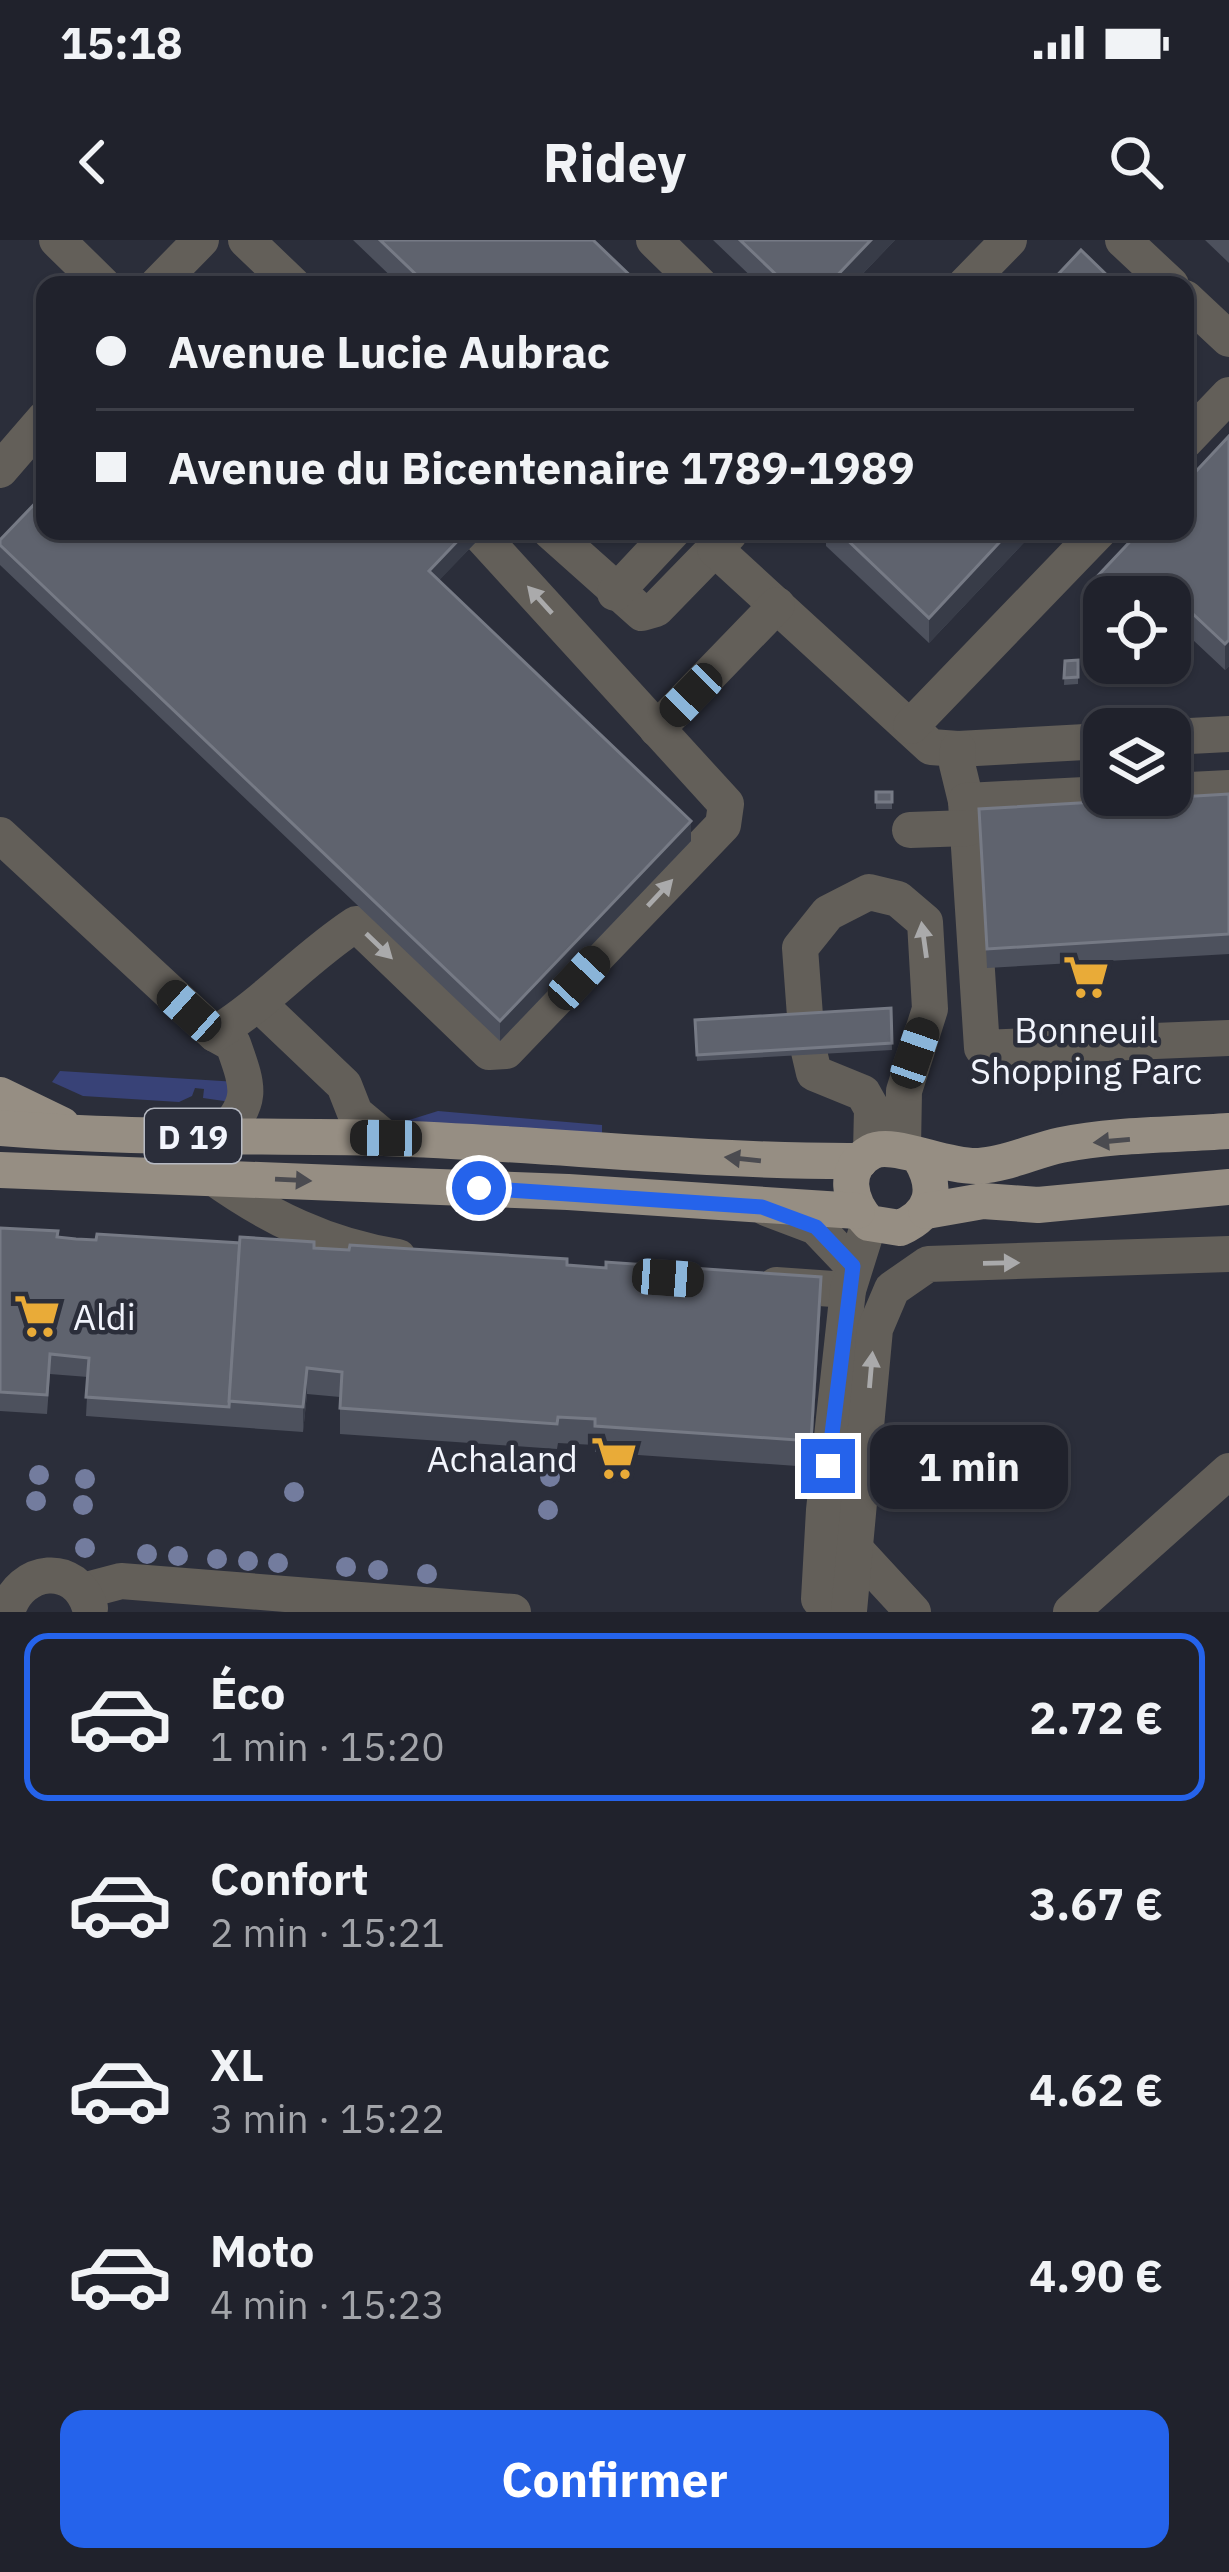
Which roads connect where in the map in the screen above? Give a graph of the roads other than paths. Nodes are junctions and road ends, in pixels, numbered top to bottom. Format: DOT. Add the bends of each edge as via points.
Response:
graph roads {
  1 [pos="246,240"];
  2 [pos="653,240"];
  3 [pos="1009,240"];
  4 [pos="1123,240"];
  5 [pos="284,276"];
  6 [pos="691,276"];
  7 [pos="974,276"];
  8 [pos="1161,276"];
  9 [pos="1194,306"];
  10 [pos="1229,339"];
  11 [pos="1229,395"];
  12 [pos="36,429"];
  13 [pos="1194,432"];
  14 [pos="0,470"];
  15 [pos="485,540"];
  16 [pos="559,540"];
  17 [pos="665,540"];
  18 [pos="724,540"];
  19 [pos="1090,540"];
  20 [pos="615,593"];
  21 [pos="777,605"];
  22 [pos="910,726"];
  23 [pos="657,729"];
  24 [pos="1229,734"];
  25 [pos="1191,736"];
  26 [pos="1083,742"];
  27 [pos="958,749"];
  28 [pos="1229,788"];
  29 [pos="1191,790"];
  30 [pos="1083,797"];
  31 [pos="967,814"];
  32 [pos="910,830"];
  33 [pos="0,835"];
  34 [pos="260,1005"];
  35 [pos="215,1034"];
  36 [pos="1229,1038"];
  37 [pos="982,1048"];
  38 [pos="915,1053"];
  39 [pos="0,1095"];
  40 [pos="0,1128"];
  41 [pos="1229,1131"];
  42 [pos="82,1135"];
  43 [pos="220,1137"];
  44 [pos="386,1138"];
  45 [pos="888,1155"];
  46 [pos="0,1170"];
  47 [pos="50,1172"];
  48 [pos="211,1176"];
  49 [pos="1229,1187"];
  50 [pos="0,1197"];
  51 [pos="762,1207"];
  52 [pos="926,1210"];
  53 [pos="863,1217"];
  54 [pos="1229,1254"];
  55 [pos="434,1262"];
  56 [pos="850,1278"];
  57 [pos="739,1282"];
  58 [pos="1229,1471"];
  59 [pos="853,1546"];
  60 [pos="87,1602"];
  61 [pos="420,1609"];
  62 [pos="829,1609"];
  63 [pos="7,1612"];
  64 [pos="513,1612"];
  65 [pos="913,1612"];
  66 [pos="1070,1612"];
  1 -- 5 [label="street"];
  2 -- 6 [label="street"];
  3 -- 7 [label="street"];
  4 -- 8 [label="street"];
  9 -- 10 [label="street"];
  11 -- 13 [label="street"];
  12 -- 14 [label="street"];
  23 -- 15 [label="street, one-way"];
  16 -- 20 [label="street"];
  17 -- 20 [label="street"];
  18 -- 20 [label="street" via="656,609 642,613"];
  18 -- 21 [label="street"];
  19 -- 22 [label="street"];
  21 -- 22 [label="street"];
  21 -- 23 [label="street"];
  22 -- 27 [label="street" via="931,747"];
  34 -- 23 [label="street, one-way" via="312,953 356,924 489,1052 506,1051 723,825 726,804"];
  24 -- 25 [label="street"];
  26 -- 27 [label="street"];
  27 -- 31 [label="street"];
  28 -- 29 [label="street"];
  30 -- 31 [label="street"];
  31 -- 32 [label="street"];
  31 -- 37 [label="street"];
  33 -- 35 [label="street"];
  34 -- 35 [label="street"];
  34 -- 44 [label="street"];
  35 -- 43 [label="street" via="233,1044 245,1078 242,1113"];
  36 -- 37 [label="street"];
  37 -- 38 [label="street"];
  38 -- 45 [label="street"];
  38 -- 45 [label="street, one-way" via="930,1009 925,922 898,899 869,892 828,914 800,948 814,1073 863,1094"];
  39 -- 42 [label="main road"];
  40 -- 42 [label="main road, D 19"];
  41 -- 45 [label="main road, D 19, one-way" via="1061,1145 981,1166"];
  42 -- 43 [label="main road, D 19"];
  43 -- 44 [label="main road, D 19"];
  45 -- 44 [label="main road, D 19, one-way" via="764,1162"];
  45 -- 52 [label="main road" via="931,1176"];
  45 -- 53 [label="main road" via="850,1186"];
  46 -- 47 [label="main road, D 19"];
  47 -- 48 [label="main road, D 19"];
  47 -- 50 [label="main road"];
  48 -- 51 [label="main road, D 19, one-way"];
  48 -- 55 [label="street" via="291,1227"];
  49 -- 52 [label="main road"];
  51 -- 53 [label="main road, D 19"];
  51 -- 56 [label="street" via="816,1227"];
  52 -- 53 [label="main road" via="900,1228"];
  53 -- 56 [label="street"];
  59 -- 54 [label="street, one-way" via="874,1329 892,1289 928,1264"];
  56 -- 57 [label="street"];
  56 -- 62 [label="street" via="824,1510"];
  58 -- 66 [label="street"];
  59 -- 62 [label="street"];
  59 -- 65 [label="street"];
  60 -- 61 [label="street" via="121,1581"];
  60 -- 63 [label="street" via="63,1577 39,1576 17,1588"];
  61 -- 64 [label="street"];
}
